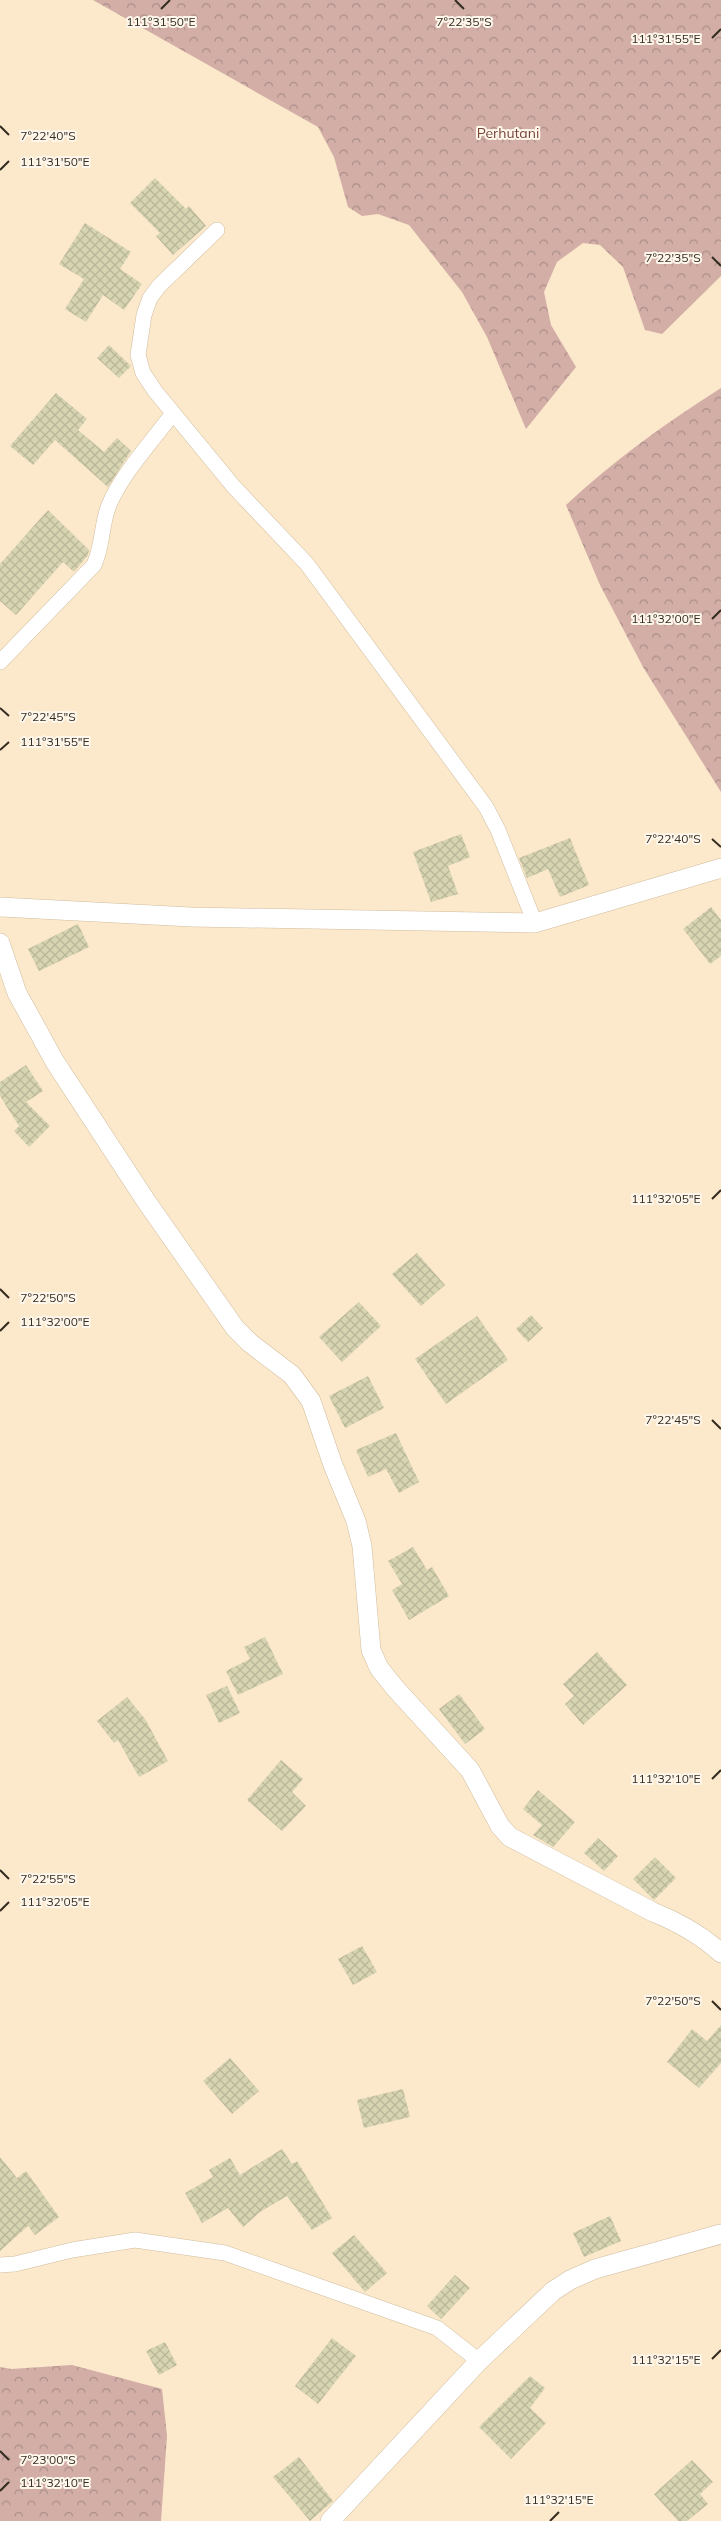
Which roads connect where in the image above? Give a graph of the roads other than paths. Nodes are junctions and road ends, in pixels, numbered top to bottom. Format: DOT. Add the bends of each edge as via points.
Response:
graph roads {
  1 [pos="217,230"];
  2 [pos="173,413"];
  3 [pos="0,662"];
  4 [pos="721,868"];
  5 [pos="0,907"];
  6 [pos="535,923"];
  7 [pos="0,943"];
  8 [pos="721,1952"];
  9 [pos="721,2234"];
  10 [pos="0,2265"];
  11 [pos="479,2361"];
  12 [pos="330,2521"];
  1 -- 2 [label="street" via="159,286 144,315 140,363 155,391"];
  2 -- 3 [label="street" via="114,496 94,565"];
  2 -- 6 [label="street" via="234,487 307,564 486,807"];
  4 -- 6 [label="street"];
  5 -- 6 [label="street" via="191,917"];
  7 -- 8 [label="street" via="17,993 55,1062 146,1201 235,1328 292,1375 311,1401 332,1466 356,1522 362,1546 371,1650 379,1668 470,1770 500,1826 510,1838 645,1909 677,1922 706,1938"];
  9 -- 11 [label="street" via="595,2269 570,2280 553,2291"];
  10 -- 11 [label="street" via="135,2240 226,2253 437,2328"];
  11 -- 12 [label="street"];
}
